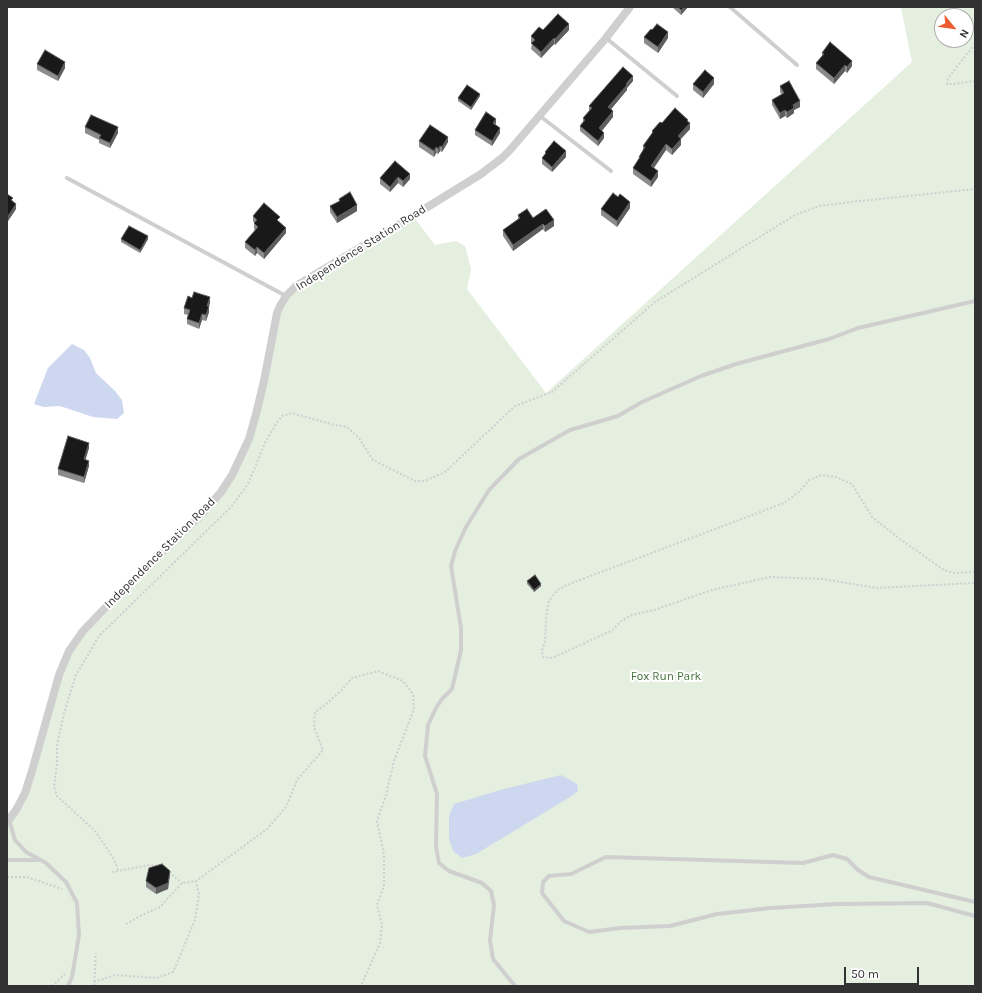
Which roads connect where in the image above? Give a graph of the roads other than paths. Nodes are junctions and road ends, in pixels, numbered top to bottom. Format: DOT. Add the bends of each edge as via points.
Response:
graph roads {
  1 [pos="630,7"];
  2 [pos="730,7"];
  3 [pos="606,38"];
  4 [pos="797,64"];
  5 [pos="677,96"];
  6 [pos="540,116"];
  7 [pos="611,171"];
  8 [pos="67,178"];
  9 [pos="286,296"];
  10 [pos="975,301"];
  11 [pos="8,821"];
  12 [pos="7,860"];
  13 [pos="40,860"];
  14 [pos="975,902"];
  15 [pos="975,916"];
  16 [pos="68,986"];
  17 [pos="515,986"];
  1 -- 3 [label="street, Independence Station Road"];
  2 -- 4 [label="lane"];
  3 -- 5 [label="lane"];
  3 -- 6 [label="street, Independence Station Road"];
  6 -- 7 [label="lane"];
  6 -- 9 [label="street, Independence Station Road" via="502,158 481,174 296,286"];
  8 -- 9 [label="lane"];
  9 -- 11 [label="street, Independence Station Road" via="277,314 249,439 232,475 203,513 106,607 83,631 70,651 59,675 25,793"];
  10 -- 17 [label="lane" via="858,328 829,339 701,376 642,402 618,416 570,430 519,459 489,490 466,527 451,566 461,628 461,650 452,689 436,708 428,725 424,756 437,794 436,847 439,863 448,871 482,884 491,891 494,905 490,940 493,959"];
  11 -- 13 [label="lane" via="15,840 26,852"];
  12 -- 13 [label="lane"];
  13 -- 16 [label="lane" via="66,882 77,902 79,935 72,977"];
  14 -- 15 [label="lane" via="869,877 847,859 833,854 803,863 606,857 571,874 549,876 543,882 542,893 564,921 589,932 670,926 717,914 770,908 839,904 927,903"];
}
